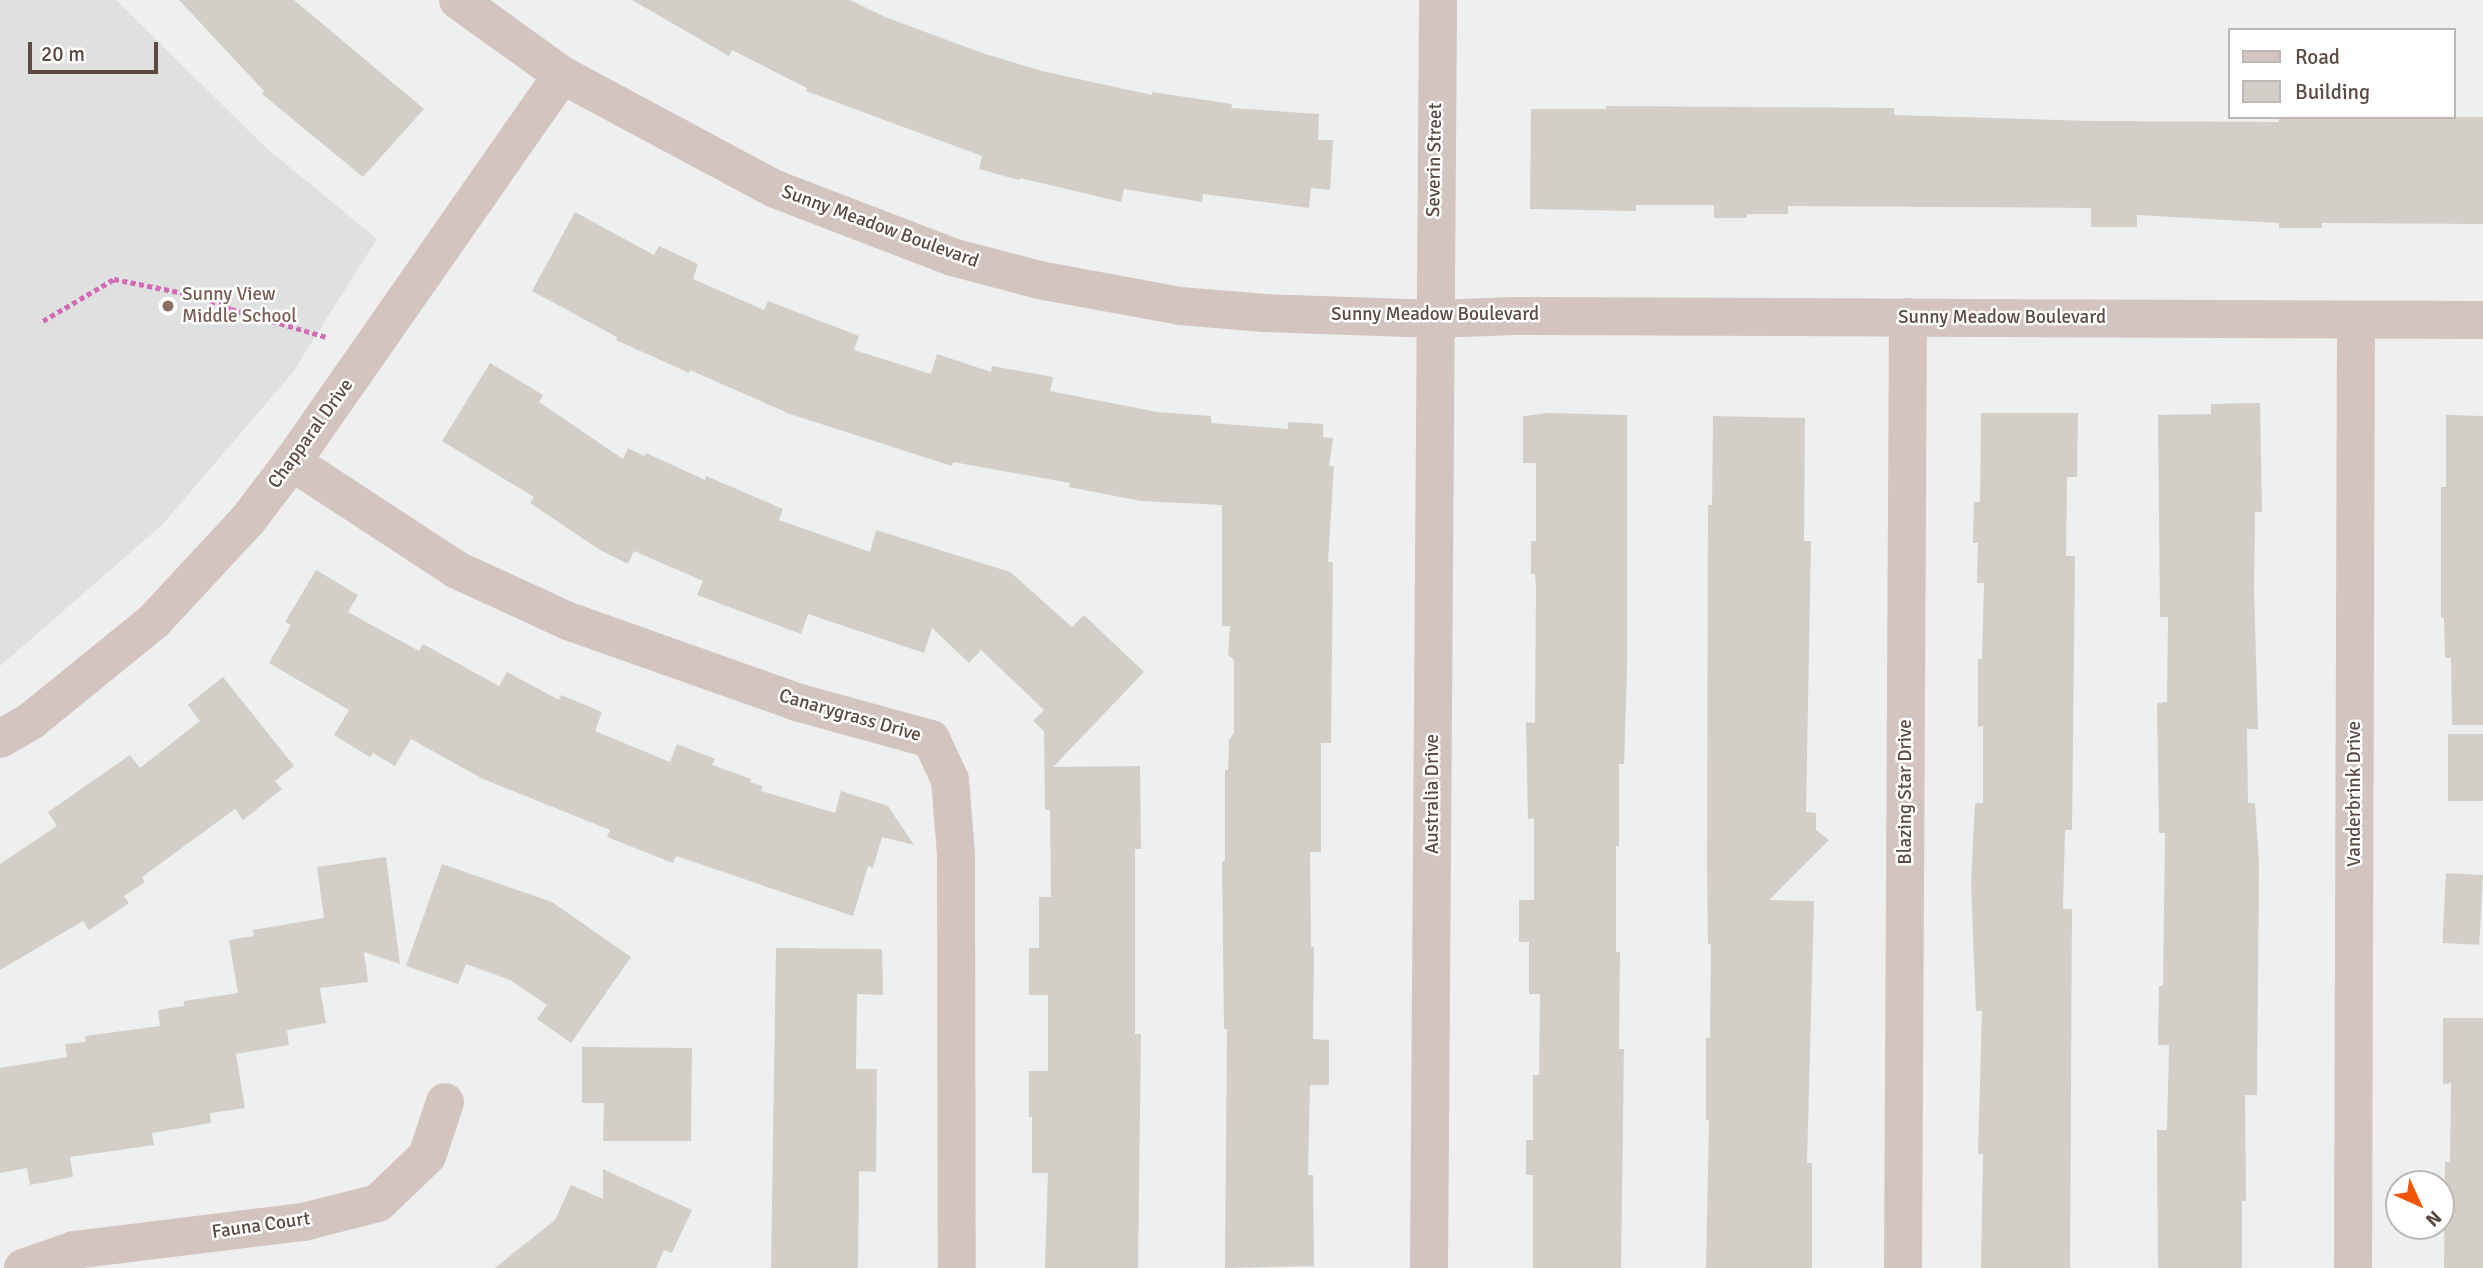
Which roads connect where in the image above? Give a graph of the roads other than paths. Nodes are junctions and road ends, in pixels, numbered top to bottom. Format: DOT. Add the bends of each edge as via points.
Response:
graph roads {
  1 [pos="458,0"];
  2 [pos="1438,0"];
  3 [pos="562,75"];
  4 [pos="1908,317"];
  5 [pos="1436,319"];
  6 [pos="2356,320"];
  7 [pos="2483,320"];
  8 [pos="292,462"];
  9 [pos="0,739"];
  10 [pos="445,1102"];
  11 [pos="23,1268"];
  12 [pos="957,1268"];
  13 [pos="1429,1268"];
  14 [pos="1903,1268"];
  15 [pos="2353,1268"];
  1 -- 3 [label="street, Sunny Meadow Boulevard"];
  2 -- 5 [label="street, Severin Street"];
  3 -- 5 [label="street, Sunny Meadow Boulevard" via="775,189 952,257 1039,280 1180,306"];
  3 -- 8 [label="street, Chapparal Drive"];
  4 -- 5 [label="street, Sunny Meadow Boulevard"];
  4 -- 6 [label="street, Sunny Meadow Boulevard"];
  4 -- 14 [label="street, Blazing Star Drive"];
  5 -- 13 [label="street, Australia Drive"];
  6 -- 7 [label="street, Sunny Meadow Boulevard"];
  6 -- 15 [label="street, Vanderbrink Drive"];
  8 -- 9 [label="street, Chapparal Drive" via="247,521 153,622 31,721"];
  8 -- 12 [label="street, Canarygrass Drive" via="457,570 568,621 800,703 931,739 950,780 956,855"];
  10 -- 11 [label="street, Fauna Court" via="427,1156 378,1203 303,1222 74,1250"];
}
